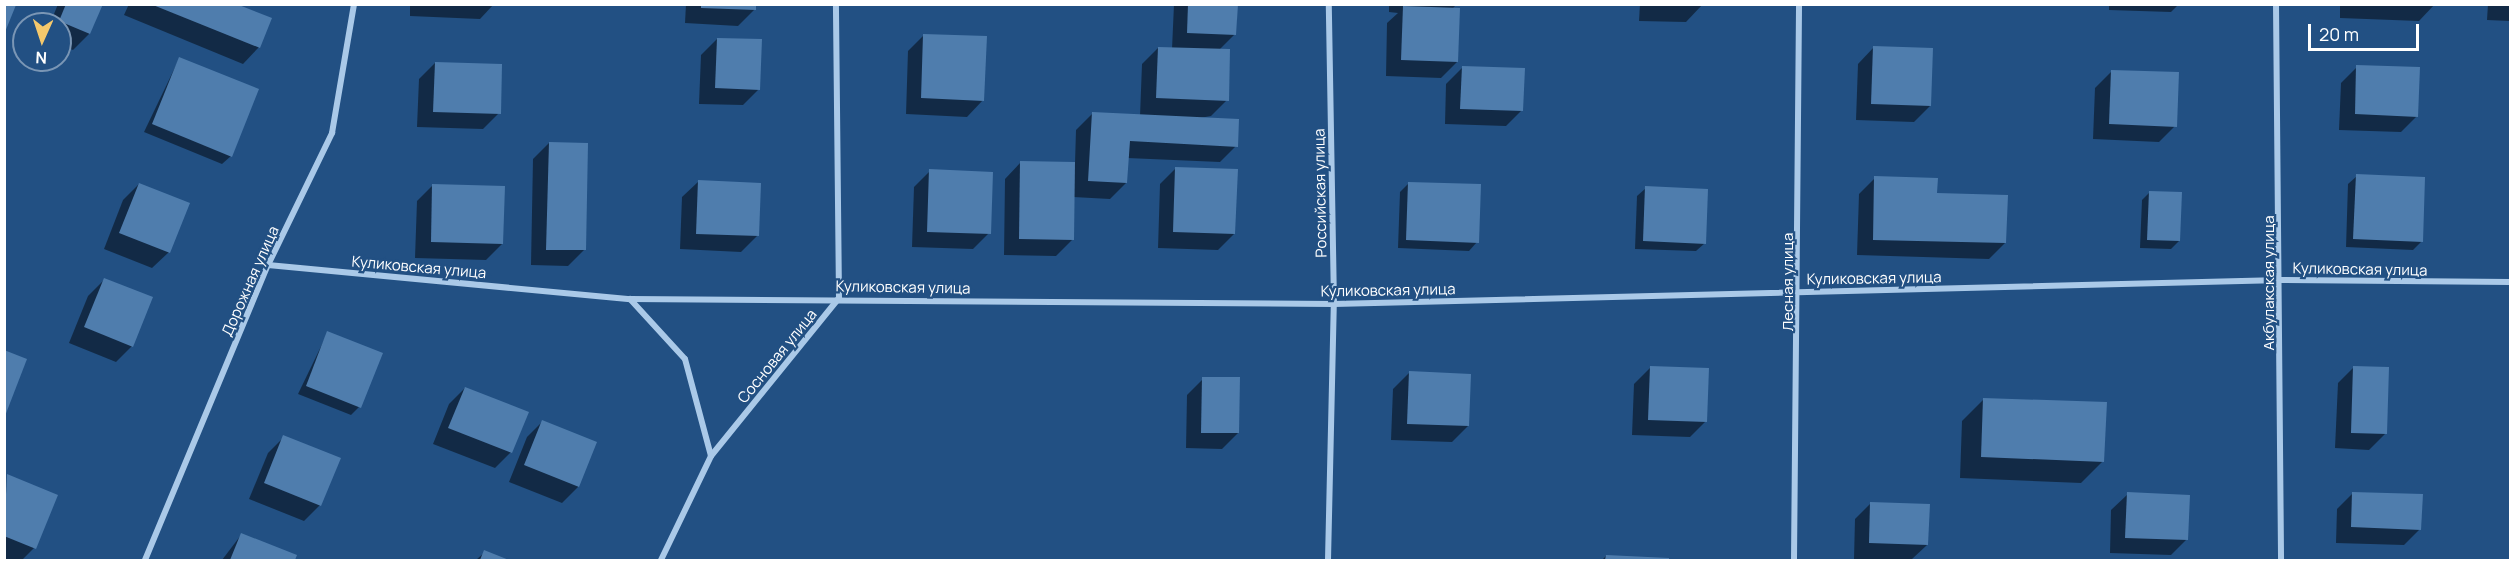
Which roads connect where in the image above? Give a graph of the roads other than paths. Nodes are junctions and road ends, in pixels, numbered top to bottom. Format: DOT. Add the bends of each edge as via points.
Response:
graph roads {
  1 [pos="354,4"];
  2 [pos="836,4"];
  3 [pos="1329,4"];
  4 [pos="1799,4"];
  5 [pos="2276,4"];
  6 [pos="268,265"];
  7 [pos="2282,280"];
  8 [pos="2511,282"];
  9 [pos="1800,291"];
  10 [pos="840,298"];
  11 [pos="630,299"];
  12 [pos="1334,304"];
  13 [pos="711,456"];
  14 [pos="145,561"];
  15 [pos="661,561"];
  16 [pos="1328,561"];
  17 [pos="1794,561"];
  18 [pos="2281,561"];
  1 -- 6 [label="street, Дорожная улица" via="332,133"];
  2 -- 10 [label="street"];
  3 -- 12 [label="street, Российская улица"];
  4 -- 9 [label="street, Лесная улица"];
  5 -- 7 [label="street, Акбулакская улица"];
  6 -- 11 [label="street, Куликовская улица"];
  6 -- 14 [label="street, Дорожная улица"];
  7 -- 8 [label="street, Куликовская улица"];
  7 -- 9 [label="street, Куликовская улица"];
  7 -- 18 [label="street, Акбулакская улица"];
  9 -- 12 [label="street, Куликовская улица"];
  9 -- 17 [label="street, Лесная улица"];
  10 -- 11 [label="street, Куликовская улица"];
  10 -- 12 [label="street, Куликовская улица"];
  10 -- 13 [label="street, Сосновая улица"];
  11 -- 13 [label="street" via="685,359"];
  12 -- 16 [label="street, Российская улица"];
  13 -- 15 [label="street, Сосновая улица"];
}
